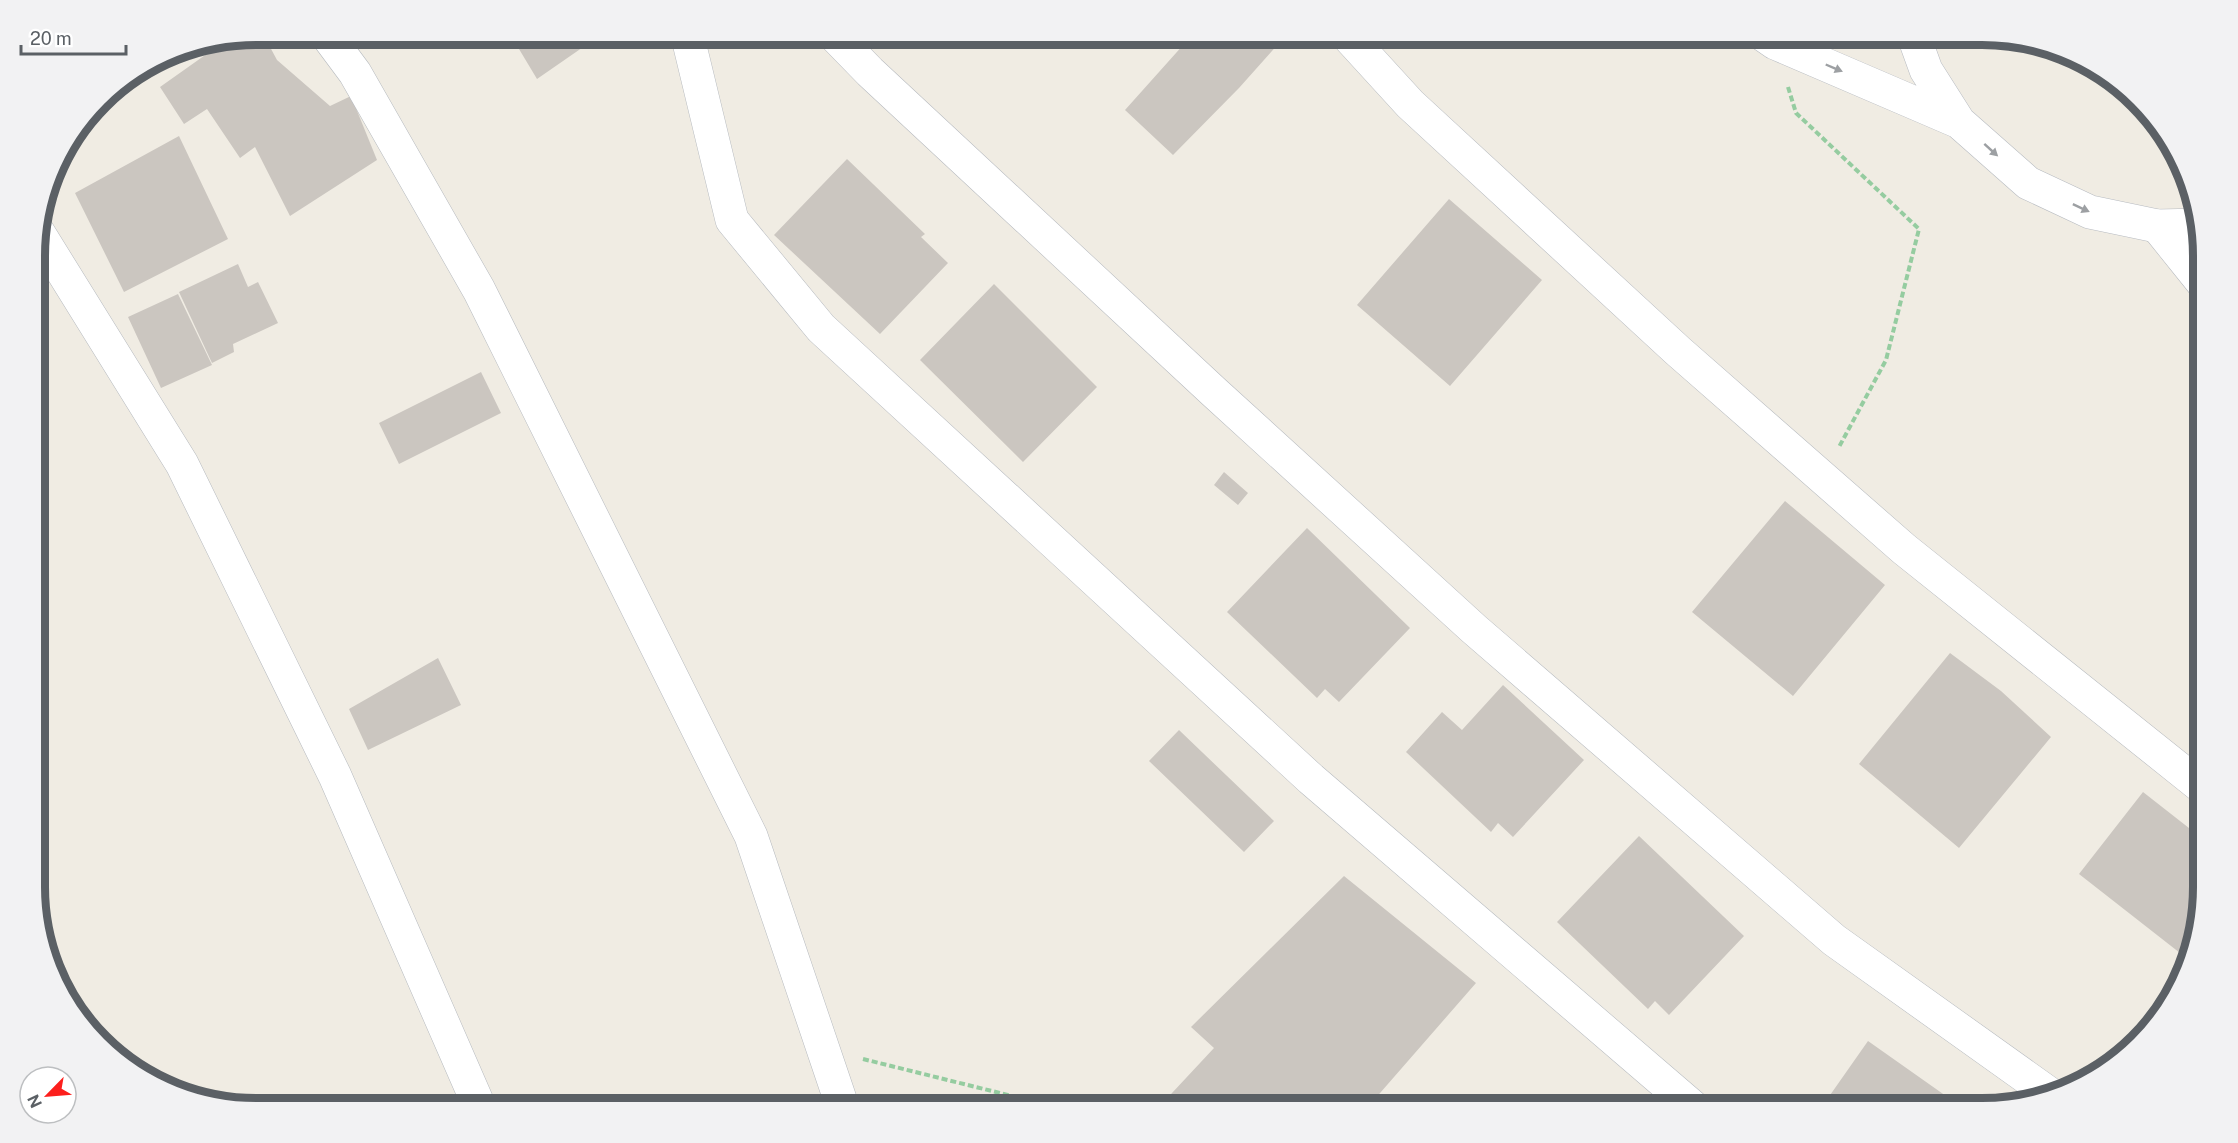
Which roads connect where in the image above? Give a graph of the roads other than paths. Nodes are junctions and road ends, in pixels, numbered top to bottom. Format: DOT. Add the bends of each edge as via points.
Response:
graph roads {
  1 [pos="334,45"];
  2 [pos="690,45"];
  3 [pos="844,45"];
  4 [pos="1356,45"];
  5 [pos="1783,45"];
  6 [pos="1917,45"];
  7 [pos="1959,122"];
  8 [pos="2191,225"];
  9 [pos="2157,226"];
  10 [pos="45,242"];
  11 [pos="2193,271"];
  12 [pos="2193,780"];
  13 [pos="2044,1089"];
  14 [pos="476,1098"];
  15 [pos="840,1098"];
  16 [pos="1682,1098"];
  1 -- 15 [label="street" via="355,73 480,290 751,836"];
  2 -- 16 [label="street" via="732,220 820,328 1311,779"];
  3 -- 13 [label="street" via="1474,629 1834,940"];
  4 -- 12 [label="street" via="1410,104 1678,351 1913,556"];
  5 -- 7 [label="street, one-way"];
  6 -- 7 [label="street" via="1926,70"];
  7 -- 9 [label="street, one-way" via="2028,183 2090,212"];
  8 -- 9 [label="street"];
  9 -- 11 [label="street"];
  10 -- 14 [label="street" via="182,464 335,776"];
}
